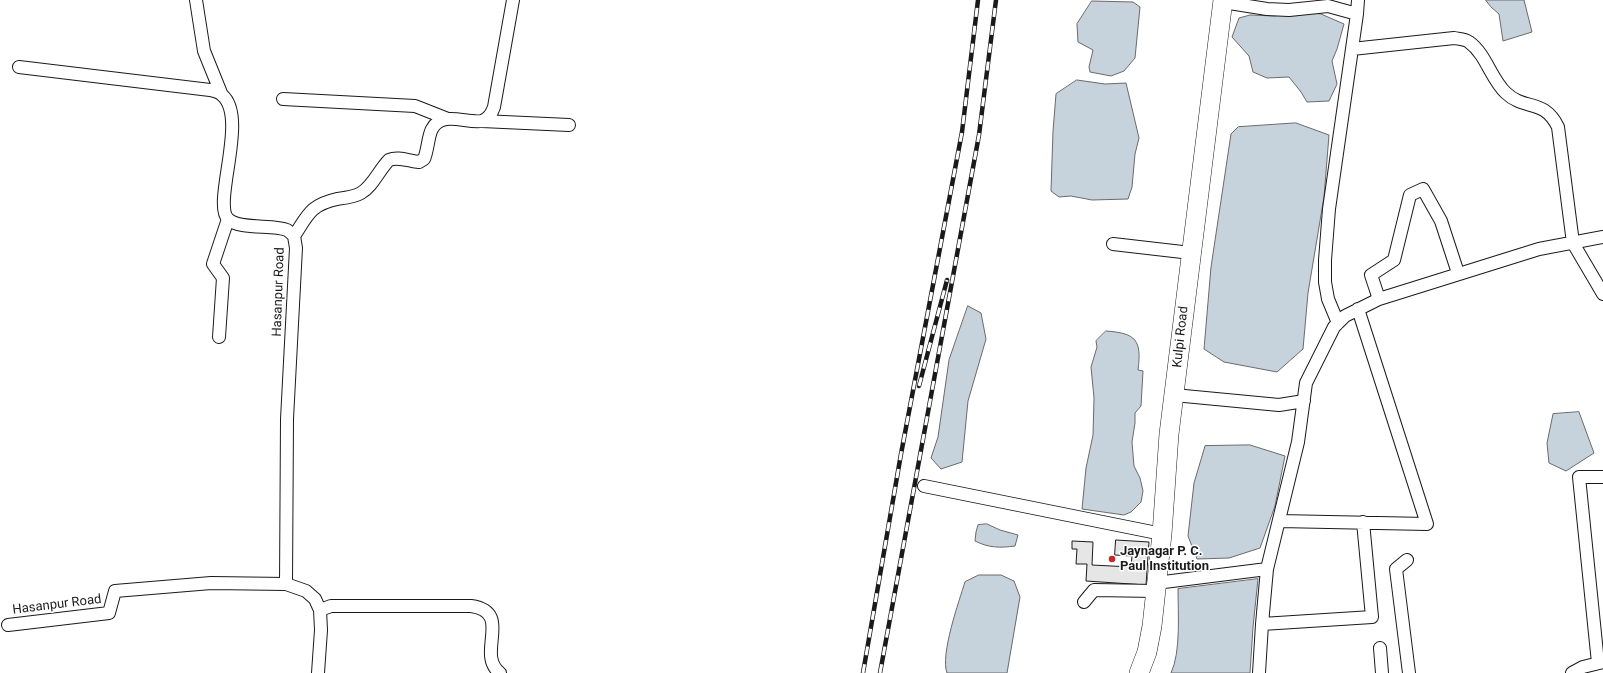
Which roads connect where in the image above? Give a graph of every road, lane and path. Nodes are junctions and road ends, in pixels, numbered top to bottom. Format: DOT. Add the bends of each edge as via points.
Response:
graph roads {
  1 [pos="196,0"];
  2 [pos="513,0"];
  3 [pos="1358,0"];
  4 [pos="1223,1"];
  5 [pos="1358,14"];
  6 [pos="1352,48"];
  7 [pos="19,68"];
  8 [pos="221,94"];
  9 [pos="283,99"];
  10 [pos="448,119"];
  11 [pos="482,121"];
  12 [pos="569,125"];
  13 [pos="228,219"];
  14 [pos="294,236"];
  15 [pos="1603,237"];
  16 [pos="1573,243"];
  17 [pos="1113,244"];
  18 [pos="1191,253"];
  19 [pos="1458,273"];
  20 [pos="1603,294"];
  21 [pos="1379,298"];
  22 [pos="1358,309"];
  23 [pos="1338,323"];
  24 [pos="219,337"];
  25 [pos="1174,395"];
  26 [pos="1304,401"];
  27 [pos="1603,477"];
  28 [pos="924,486"];
  29 [pos="1279,521"];
  30 [pos="1363,522"];
  31 [pos="1162,534"];
  32 [pos="1407,560"];
  33 [pos="1267,569"];
  34 [pos="286,584"];
  35 [pos="1155,587"];
  36 [pos="1084,602"];
  37 [pos="320,610"];
  38 [pos="1262,624"];
  39 [pos="8,625"];
  40 [pos="1380,648"];
  41 [pos="1600,662"];
  42 [pos="318,673"];
  43 [pos="500,673"];
  44 [pos="1139,673"];
  45 [pos="1259,673"];
  46 [pos="1382,673"];
  47 [pos="1409,673"];
  48 [pos="1572,673"];
  1 -- 8 [label="street" via="204,51"];
  2 -- 11 [label="street" via="494,107 490,115"];
  3 -- 5 [label="street"];
  4 -- 5 [label="street" via="1267,9 1289,10 1328,6"];
  4 -- 18 [label="main road, Kulpi Road"];
  5 -- 6 [label="street"];
  6 -- 16 [label="street" via="1454,38 1468,40 1477,49 1506,94 1544,109 1553,117 1558,127"];
  6 -- 23 [label="street" via="1329,209 1325,260 1328,299"];
  7 -- 8 [label="street" via="210,90"];
  8 -- 13 [label="street" via="227,101 231,118 232,138 223,202 224,213"];
  9 -- 10 [label="street" via="415,106"];
  10 -- 11 [label="street"];
  10 -- 14 [label="street" via="432,129 424,159 419,162 399,158 389,160 360,194 317,205"];
  11 -- 12 [label="street"];
  13 -- 14 [label="street, Hasanpur Road" via="238,224 286,230"];
  13 -- 24 [label="street" via="213,264 223,278"];
  14 -- 34 [label="street, Hasanpur Road" via="296,248 287,419"];
  15 -- 16 [label="street"];
  16 -- 19 [label="street" via="1539,249"];
  16 -- 20 [label="street"];
  17 -- 18 [label="street"];
  18 -- 25 [label="main road, Kulpi Road"];
  19 -- 21 [label="street"];
  19 -- 21 [label="street" via="1441,221 1423,189 1410,195 1394,260 1371,275"];
  21 -- 22 [label="street"];
  22 -- 23 [label="street"];
  22 -- 30 [label="street" via="1426,524"];
  23 -- 26 [label="street" via="1306,383"];
  25 -- 26 [label="street" via="1279,404"];
  25 -- 31 [label="main road, Kulpi Road"];
  26 -- 29 [label="street" via="1298,442"];
  27 -- 41 [label="street" via="1579,476"];
  28 -- 31 [label="street"];
  29 -- 30 [label="street"];
  29 -- 33 [label="street"];
  30 -- 38 [label="street" via="1372,617"];
  31 -- 35 [label="main road, Kulpi Road"];
  32 -- 47 [label="street" via="1396,569"];
  33 -- 35 [label="street"];
  33 -- 38 [label="street"];
  34 -- 37 [label="street, Hasanpur Road" via="306,591 315,599"];
  34 -- 39 [label="street, Hasanpur Road" via="211,583 115,591 109,613"];
  35 -- 36 [label="street" via="1094,590"];
  35 -- 44 [label="main road, Kulpi Road" via="1148,652"];
  37 -- 42 [label="street"];
  37 -- 43 [label="street" via="331,606 481,607 492,619 492,663"];
  38 -- 45 [label="street"];
  40 -- 46 [label="street"];
  41 -- 48 [label="street"];
}
